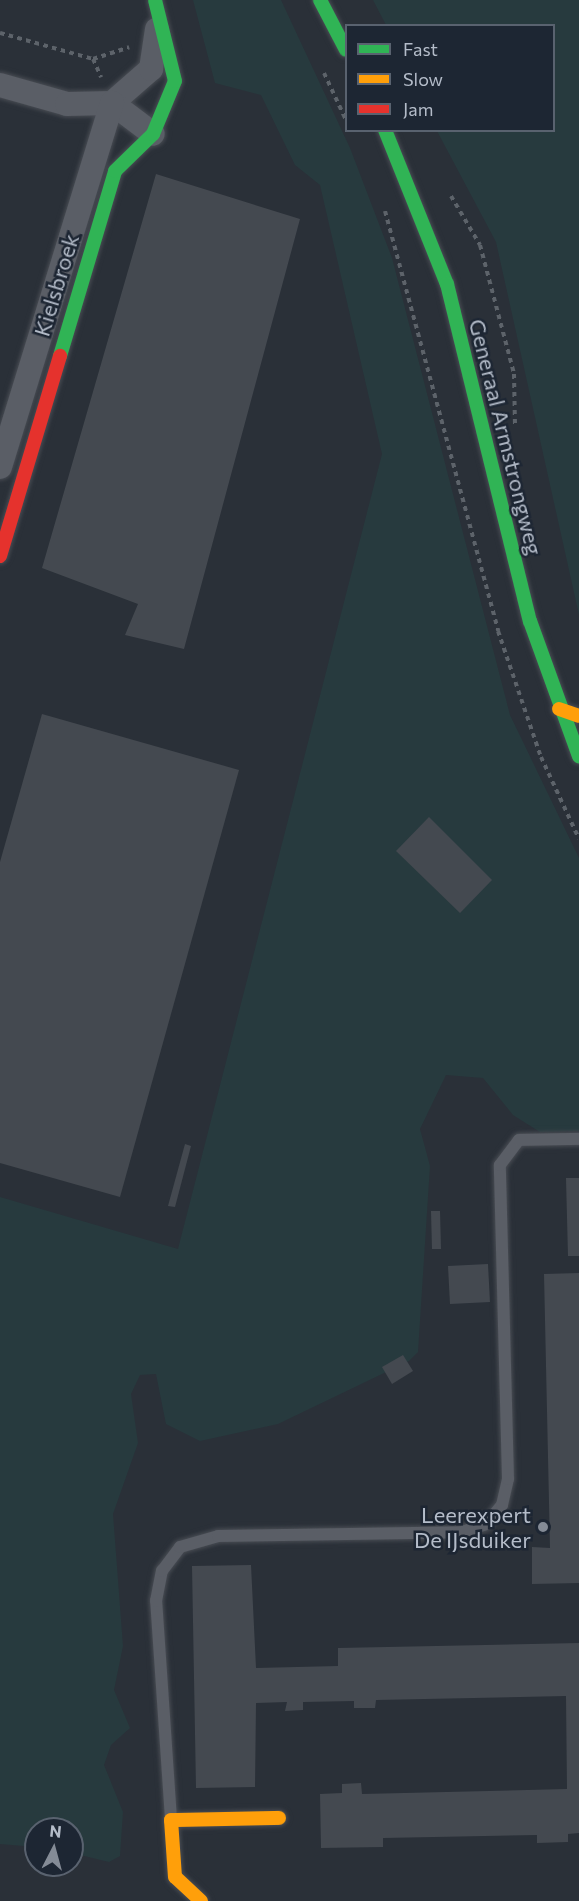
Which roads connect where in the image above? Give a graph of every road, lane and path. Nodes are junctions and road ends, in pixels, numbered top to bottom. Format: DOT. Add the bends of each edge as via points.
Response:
graph roads {
  1 [pos="320,0"];
  2 [pos="155,2"];
  3 [pos="0,33"];
  4 [pos="132,35"];
  5 [pos="345,48"];
  6 [pos="0,85"];
  7 [pos="112,102"];
  8 [pos="386,132"];
  9 [pos="153,134"];
  10 [pos="382,203"];
  11 [pos="0,467"];
  12 [pos="1,554"];
  13 [pos="558,709"];
  14 [pos="579,716"];
  15 [pos="579,756"];
  16 [pos="579,839"];
  17 [pos="579,1139"];
  18 [pos="279,1818"];
  19 [pos="171,1820"];
  20 [pos="201,1901"];
  1 -- 5 [label="main road"];
  2 -- 7 [label="street" via="158,47 151,69"];
  2 -- 9 [label="main road" via="174,81"];
  3 -- 4 [label="path" via="93,59 131,46"];
  6 -- 7 [label="street" via="67,104"];
  7 -- 9 [label="street"];
  7 -- 11 [label="street, Kielsbroek"];
  8 -- 13 [label="main road, Generaal Armstrongweg" via="426,221 447,285 501,509"];
  9 -- 12 [label="main road" via="115,171"];
  10 -- 16 [label="path" via="411,295 498,631 541,757"];
  13 -- 14 [label="main road"];
  13 -- 15 [label="main road, Generaal Armstrongweg"];
  17 -- 19 [label="lane" via="519,1140 500,1165 508,1479 501,1506 486,1524 462,1532 218,1536 180,1547 162,1571 156,1601"];
  18 -- 19 [label="main road"];
  19 -- 20 [label="main road" via="175,1877"];
}
